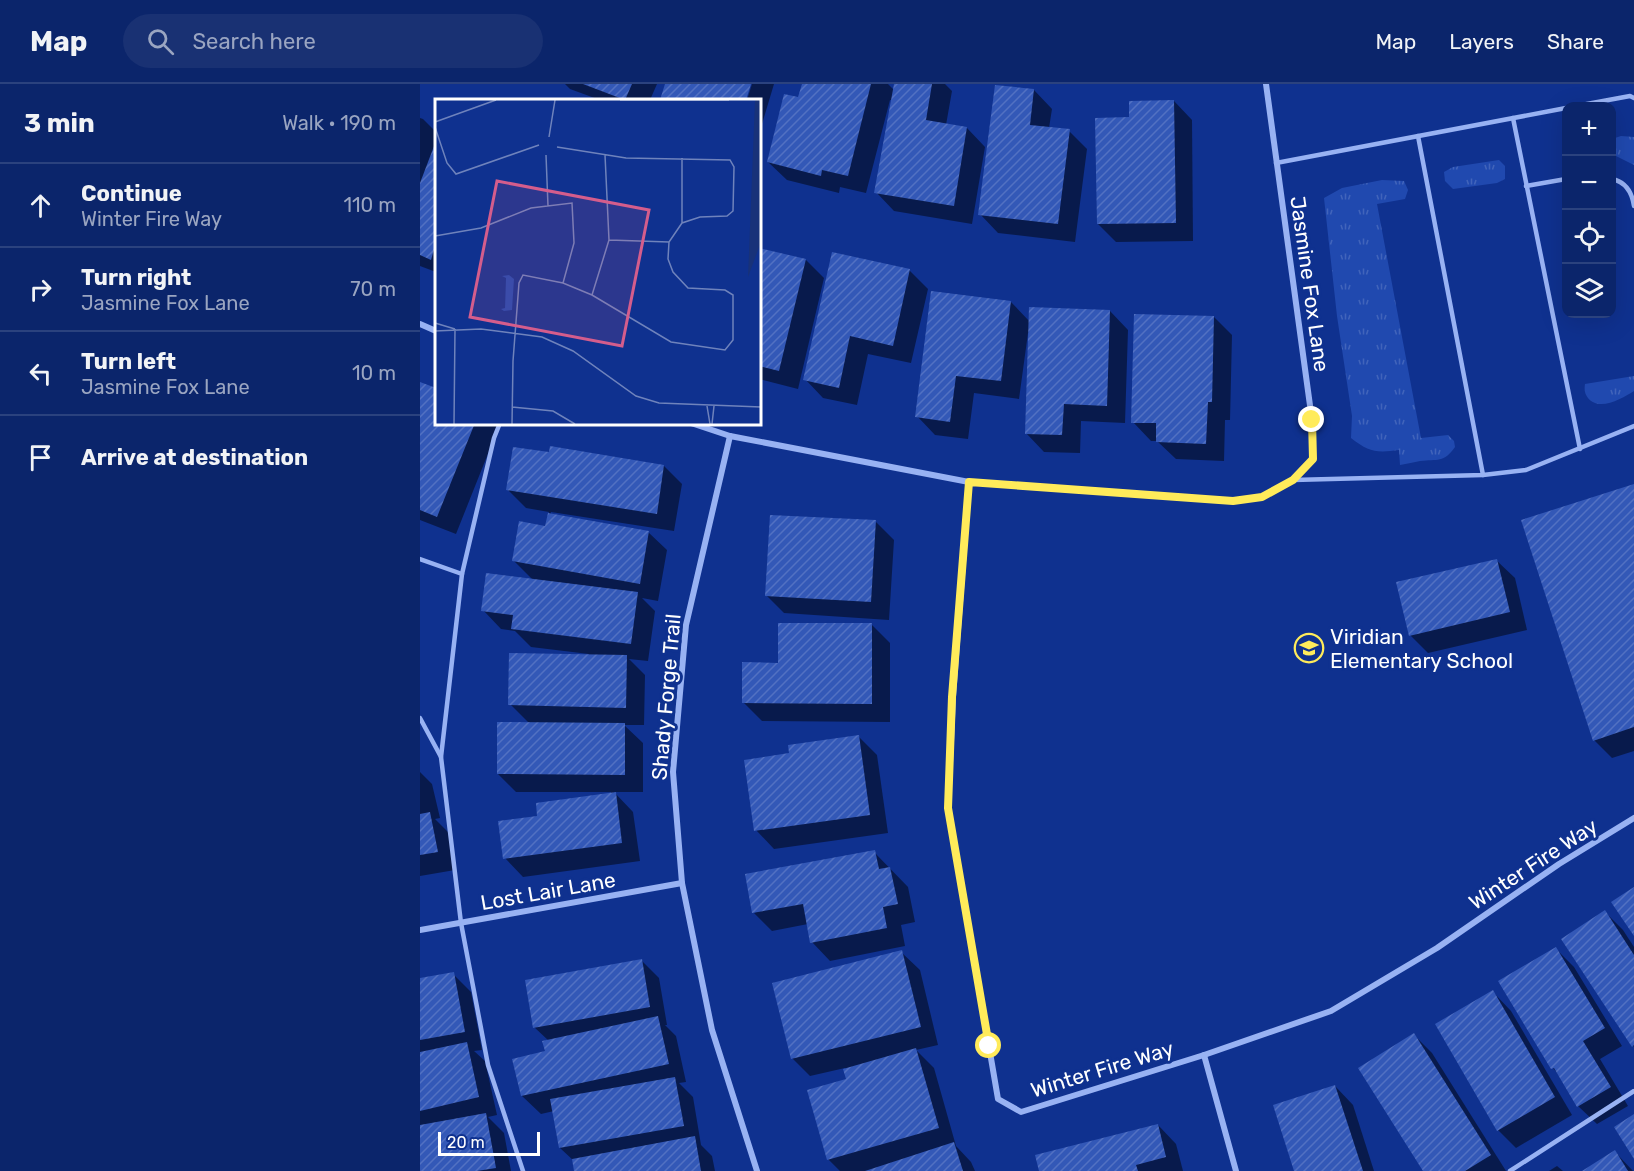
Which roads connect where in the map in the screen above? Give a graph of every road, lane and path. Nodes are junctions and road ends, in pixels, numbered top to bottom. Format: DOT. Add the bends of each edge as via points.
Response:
graph roads {
  1 [pos="1266,84"];
  2 [pos="1634,98"];
  3 [pos="1598,102"];
  4 [pos="1562,109"];
  5 [pos="1513,118"];
  6 [pos="1418,136"];
  7 [pos="1276,163"];
  8 [pos="1562,180"];
  9 [pos="1616,180"];
  10 [pos="1526,186"];
  11 [pos="1634,206"];
  12 [pos="420,324"];
  13 [pos="435,331"];
  14 [pos="500,424"];
  15 [pos="694,424"];
  16 [pos="1634,426"];
  17 [pos="730,436"];
  18 [pos="1580,450"];
  19 [pos="1483,475"];
  20 [pos="1293,480"];
  21 [pos="969,482"];
  22 [pos="420,560"];
  23 [pos="462,574"];
  24 [pos="420,718"];
  25 [pos="441,758"];
  26 [pos="1634,818"];
  27 [pos="681,883"];
  28 [pos="461,923"];
  29 [pos="420,930"];
  30 [pos="1204,1055"];
  31 [pos="1634,1091"];
  32 [pos="523,1171"];
  33 [pos="757,1171"];
  34 [pos="1236,1171"];
  35 [pos="1510,1171"];
  1 -- 7 [label="street, Jasmine Fox Lane"];
  2 -- 3 [label="lane"];
  4 -- 5 [label="lane"];
  5 -- 6 [label="lane"];
  5 -- 10 [label="lane"];
  6 -- 7 [label="lane"];
  6 -- 19 [label="lane"];
  7 -- 20 [label="street, Jasmine Fox Lane" via="1312,420 1313,459"];
  8 -- 10 [label="lane"];
  9 -- 11 [label="lane" via="1632,195"];
  10 -- 18 [label="lane"];
  12 -- 13 [label="street"];
  14 -- 23 [label="lane"];
  15 -- 17 [label="street, Jasmine Fox Lane"];
  16 -- 18 [label="lane"];
  17 -- 21 [label="street, Jasmine Fox Lane"];
  17 -- 27 [label="street, Shady Forge Trail" via="686,625 673,772"];
  18 -- 19 [label="lane" via="1526,470"];
  19 -- 20 [label="lane"];
  20 -- 21 [label="street, Jasmine Fox Lane" via="1262,497 1233,501"];
  21 -- 30 [label="street, Winter Fire Way" via="952,697 948,808 998,1100 1021,1112"];
  22 -- 23 [label="lane"];
  23 -- 25 [label="lane"];
  24 -- 25 [label="lane"];
  25 -- 28 [label="lane"];
  26 -- 30 [label="street, Winter Fire Way" via="1437,948 1331,1011"];
  27 -- 28 [label="street, Lost Lair Lane"];
  27 -- 33 [label="street, Shady Forge Trail" via="712,1030"];
  28 -- 29 [label="street, Lost Lair Lane"];
  28 -- 32 [label="lane" via="488,1065"];
  30 -- 34 [label="street"];
  31 -- 35 [label="lane"];
}
